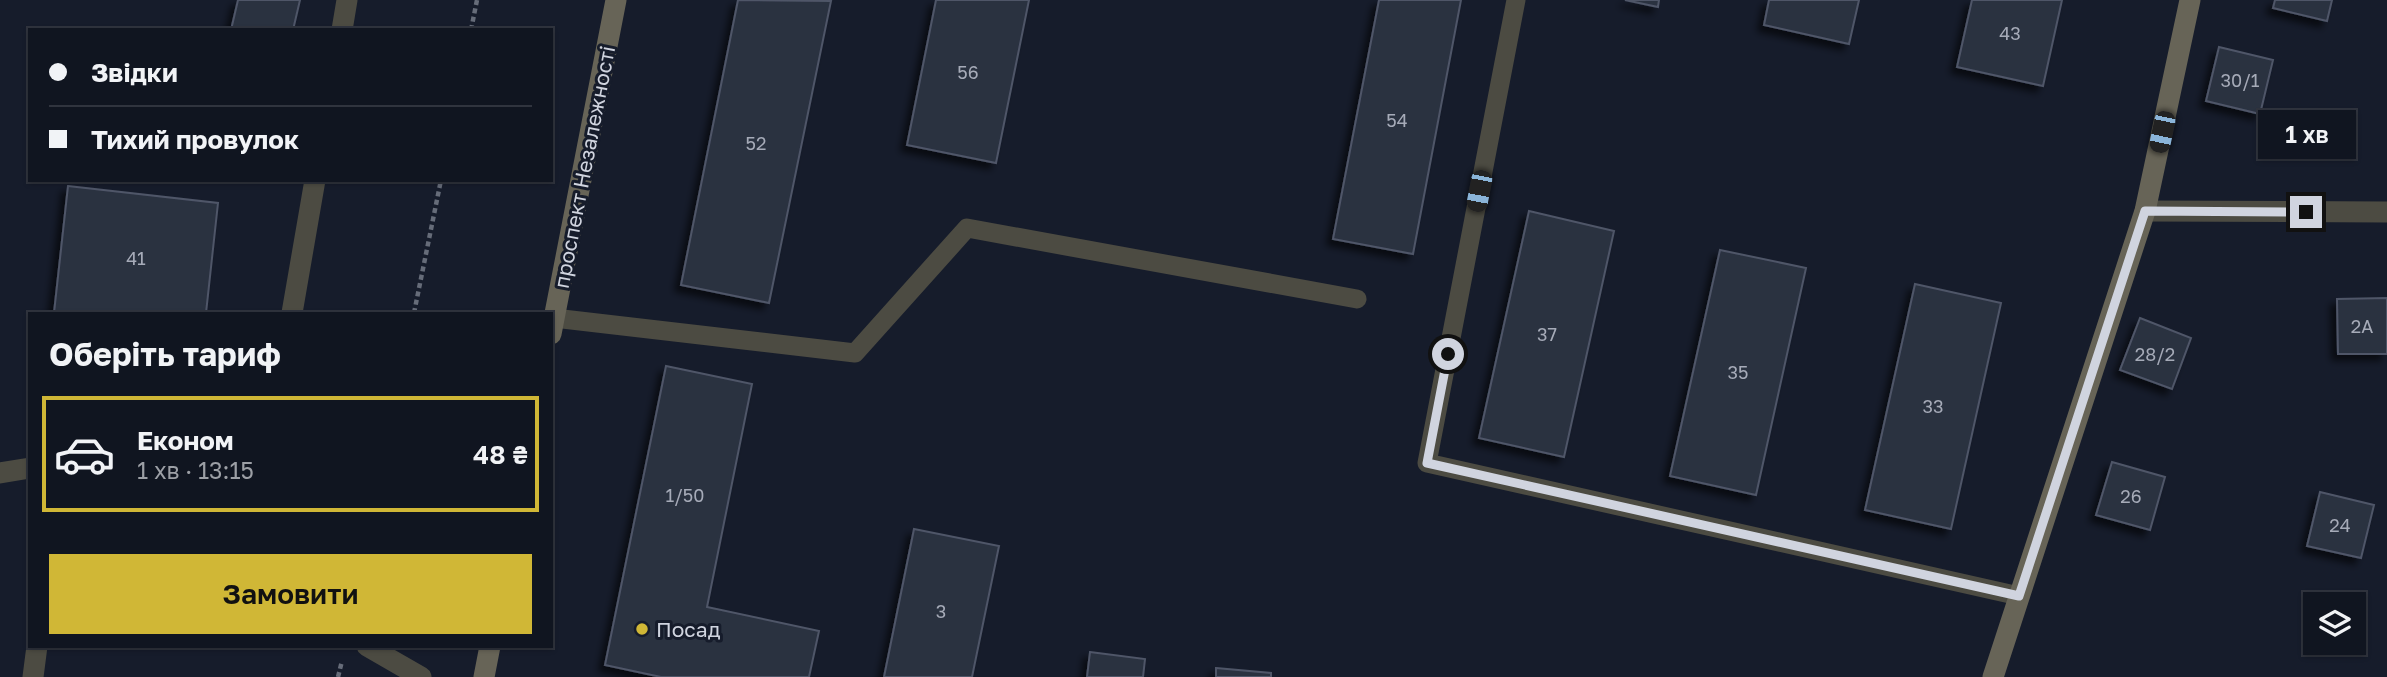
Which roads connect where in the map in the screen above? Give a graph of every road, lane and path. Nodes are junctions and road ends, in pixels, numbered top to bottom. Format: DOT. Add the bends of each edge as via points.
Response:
graph roads {
  1 [pos="347,0"];
  2 [pos="477,0"];
  3 [pos="616,0"];
  4 [pos="1516,0"];
  5 [pos="2190,0"];
  6 [pos="342,28"];
  7 [pos="471,28"];
  8 [pos="315,182"];
  9 [pos="440,182"];
  10 [pos="2145,211"];
  11 [pos="2387,212"];
  12 [pos="1357,299"];
  13 [pos="292,312"];
  14 [pos="414,312"];
  15 [pos="553,326"];
  16 [pos="28,468"];
  17 [pos="0,473"];
  18 [pos="2019,596"];
  19 [pos="37,648"];
  20 [pos="370,648"];
  21 [pos="491,648"];
  22 [pos="33,677"];
  23 [pos="421,677"];
  24 [pos="484,677"];
  25 [pos="1993,677"];
  1 -- 6 [label="street"];
  2 -- 7 [label="path"];
  3 -- 15 [label="street, проспект Незалежності"];
  4 -- 18 [label="lane" via="1427,463"];
  5 -- 10 [label="street"];
  8 -- 13 [label="street"];
  9 -- 14 [label="path"];
  10 -- 11 [label="street"];
  10 -- 18 [label="street"];
  12 -- 15 [label="lane" via="967,228 855,353"];
  16 -- 17 [label="street"];
  18 -- 25 [label="street"];
  19 -- 22 [label="street"];
  20 -- 23 [label="street"];
  21 -- 24 [label="street"];
}
